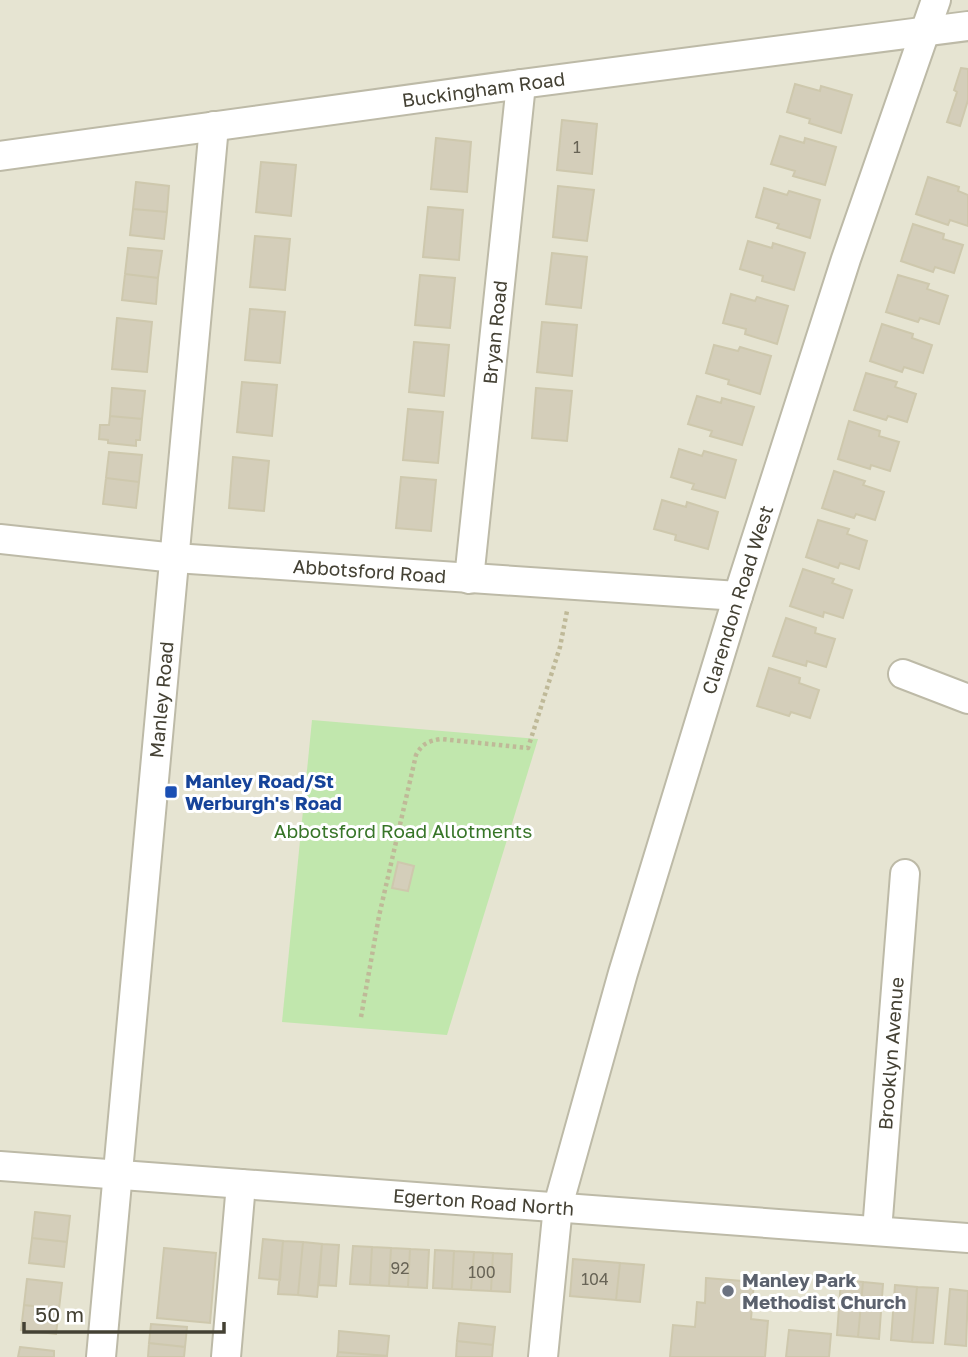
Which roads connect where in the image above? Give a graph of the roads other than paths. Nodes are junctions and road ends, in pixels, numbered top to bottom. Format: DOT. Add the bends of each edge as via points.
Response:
graph roads {
  1 [pos="936,0"];
  2 [pos="968,26"];
  3 [pos="925,32"];
  4 [pos="521,84"];
  5 [pos="214,126"];
  6 [pos="0,156"];
  7 [pos="0,540"];
  8 [pos="175,558"];
  9 [pos="469,579"];
  10 [pos="738,596"];
  11 [pos="903,674"];
  12 [pos="968,699"];
  13 [pos="905,874"];
  14 [pos="0,1166"];
  15 [pos="119,1175"];
  16 [pos="242,1184"];
  17 [pos="558,1206"];
  18 [pos="877,1231"];
  19 [pos="968,1238"];
  20 [pos="101,1357"];
  21 [pos="226,1357"];
  22 [pos="544,1357"];
  1 -- 3 [label="street, Clarendon Road West"];
  2 -- 3 [label="street, Buckingham Road"];
  3 -- 4 [label="street, Buckingham Road"];
  3 -- 10 [label="street, Clarendon Road West" via="846,259"];
  4 -- 5 [label="street, Buckingham Road"];
  4 -- 9 [label="street, Bryan Road"];
  5 -- 6 [label="street, Buckingham Road"];
  5 -- 8 [label="street, Manley Road"];
  7 -- 8 [label="street, Abbotsford Road"];
  8 -- 9 [label="street, Abbotsford Road"];
  8 -- 15 [label="street, Manley Road"];
  9 -- 10 [label="street, Abbotsford Road"];
  10 -- 17 [label="street, Clarendon Road West" via="623,973"];
  11 -- 12 [label="street"];
  13 -- 18 [label="street, Brooklyn Avenue"];
  14 -- 15 [label="street, Egerton Road North"];
  15 -- 16 [label="street, Egerton Road North"];
  15 -- 20 [label="street, Manley Road"];
  16 -- 17 [label="street, Egerton Road North"];
  16 -- 21 [label="street"];
  17 -- 18 [label="street, Egerton Road North"];
  17 -- 22 [label="street, Clarendon Road West"];
  18 -- 19 [label="street, Egerton Road North"];
}
